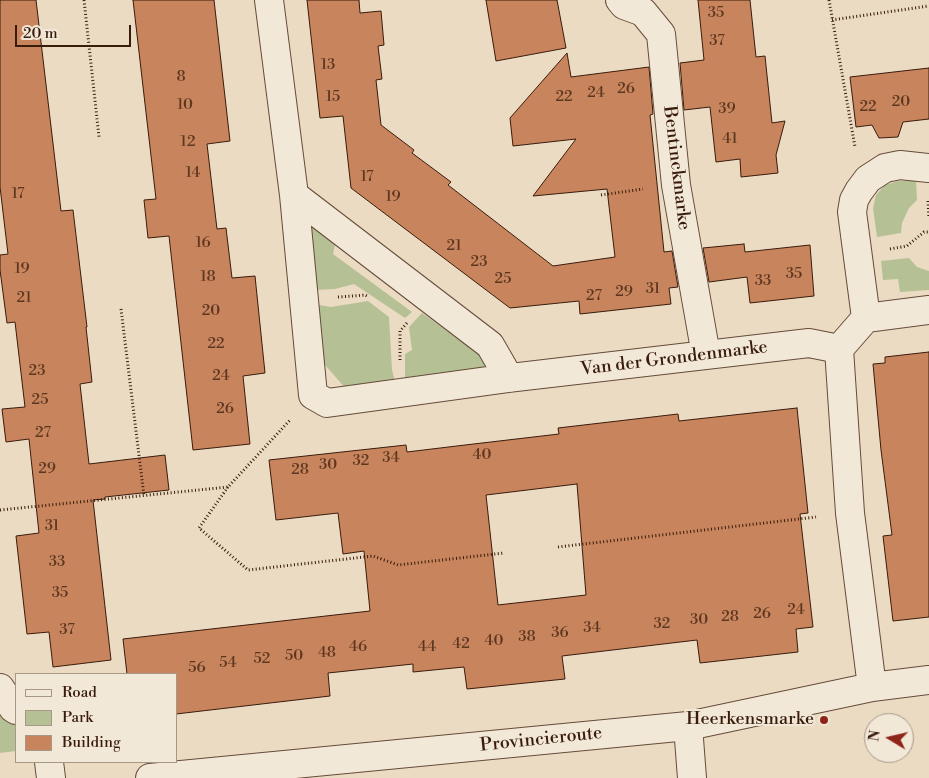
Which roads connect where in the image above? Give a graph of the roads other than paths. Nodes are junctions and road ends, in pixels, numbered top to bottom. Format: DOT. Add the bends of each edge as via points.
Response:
graph roads {
  1 [pos="269,0"];
  2 [pos="620,0"];
  3 [pos="929,168"];
  4 [pos="294,195"];
  5 [pos="929,310"];
  6 [pos="866,318"];
  7 [pos="839,348"];
  8 [pos="706,355"];
  9 [pos="509,378"];
  10 [pos="929,680"];
  11 [pos="872,687"];
  12 [pos="0,688"];
  13 [pos="15,709"];
  14 [pos="688,726"];
  15 [pos="49,763"];
  16 [pos="51,778"];
  17 [pos="150,778"];
  18 [pos="692,778"];
  1 -- 4 [label="street"];
  2 -- 8 [label="street, Bentinckmarke" via="624,5 643,12 660,34 676,185"];
  3 -- 6 [label="street" via="900,165 885,168 868,179 854,200 852,212"];
  4 -- 9 [label="street" via="490,345"];
  4 -- 9 [label="street, Van der Grondenmarke" via="313,395 327,403"];
  5 -- 6 [label="street"];
  6 -- 7 [label="street"];
  7 -- 8 [label="street, Van der Grondenmarke" via="809,343"];
  7 -- 11 [label="street" via="850,513"];
  8 -- 9 [label="street, Van der Grondenmarke"];
  10 -- 11 [label="street, Provincieroute"];
  11 -- 14 [label="street, Provincieroute"];
  12 -- 13 [label="street"];
  14 -- 17 [label="street, Provincieroute"];
  14 -- 18 [label="street"];
  15 -- 16 [label="street"];
}
